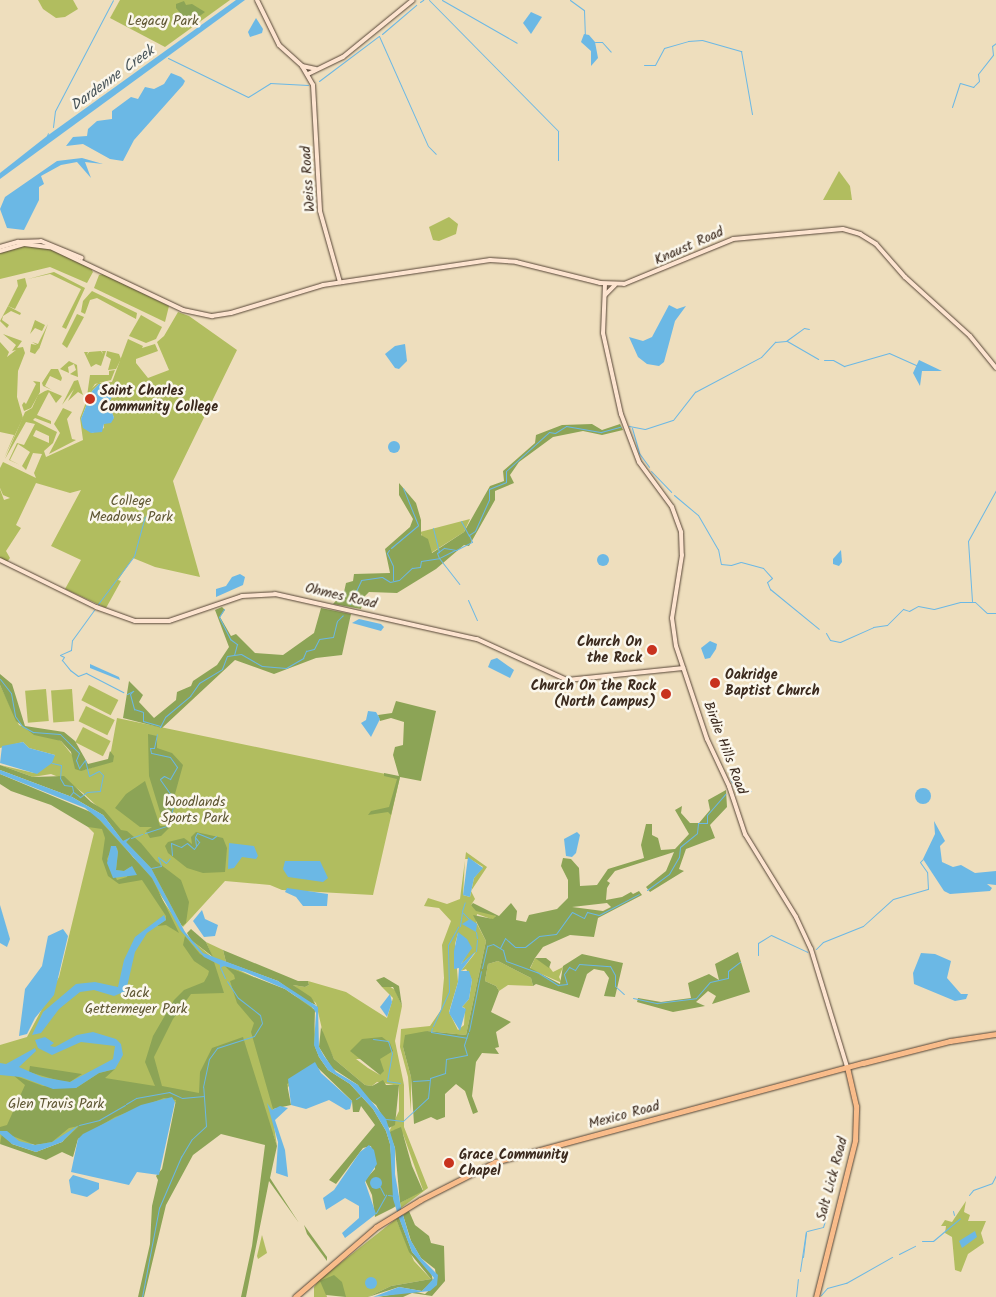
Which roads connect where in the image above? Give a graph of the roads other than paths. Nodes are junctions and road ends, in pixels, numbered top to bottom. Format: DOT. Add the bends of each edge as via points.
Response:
graph roads {
  1 [pos="258,0"];
  2 [pos="413,0"];
  3 [pos="302,66"];
  4 [pos="316,69"];
  5 [pos="308,74"];
  6 [pos="312,83"];
  7 [pos="0,249"];
  8 [pos="340,282"];
  9 [pos="594,282"];
  10 [pos="605,284"];
  11 [pos="615,285"];
  12 [pos="605,295"];
  13 [pos="996,368"];
  14 [pos="0,560"];
  15 [pos="683,668"];
  16 [pos="996,1034"];
  17 [pos="860,1064"];
  18 [pos="847,1067"];
  19 [pos="837,1070"];
  20 [pos="851,1078"];
  21 [pos="294,1297"];
  22 [pos="816,1297"];
  1 -- 3 [label="main road, Weiss Road" via="279,45"];
  2 -- 4 [label="main road" via="343,57"];
  3 -- 4 [label="main road"];
  3 -- 5 [label="main road, Weiss Road"];
  4 -- 5 [label="main road"];
  4 -- 6 [label="main road"];
  5 -- 6 [label="main road, Weiss Road"];
  6 -- 8 [label="main road, Weiss Road" via="320,211"];
  7 -- 8 [label="main road, Knaust Road" via="18,242 43,242 183,310 208,316 227,314"];
  8 -- 9 [label="main road, Knaust Road" via="494,260 516,262"];
  9 -- 10 [label="main road, Knaust Road"];
  9 -- 12 [label="main road"];
  10 -- 11 [label="main road, Knaust Road"];
  10 -- 12 [label="main road, Birdie Hills Road"];
  11 -- 12 [label="main road"];
  11 -- 13 [label="main road, Knaust Road" via="636,281 733,239 847,230 879,246 905,277 970,336"];
  12 -- 15 [label="main road, Birdie Hills Road" via="603,335 621,414 639,462 672,507 681,532 682,555 672,618"];
  14 -- 15 [label="main road, Ohmes Road" via="102,610 135,621 169,621 242,596 275,594 485,641 567,680"];
  15 -- 18 [label="main road, Birdie Hills Road" via="745,834 796,917 811,949"];
  16 -- 17 [label="main road, Mexico Road" via="950,1041"];
  17 -- 18 [label="main road, Mexico Road"];
  17 -- 20 [label="main road"];
  18 -- 19 [label="main road, Mexico Road"];
  18 -- 20 [label="main road, Salt Lick Road"];
  19 -- 20 [label="main road"];
  19 -- 21 [label="main road, Mexico Road" via="495,1162 390,1218"];
  20 -- 22 [label="main road, Salt Lick Road" via="856,1106 855,1140"];
}
